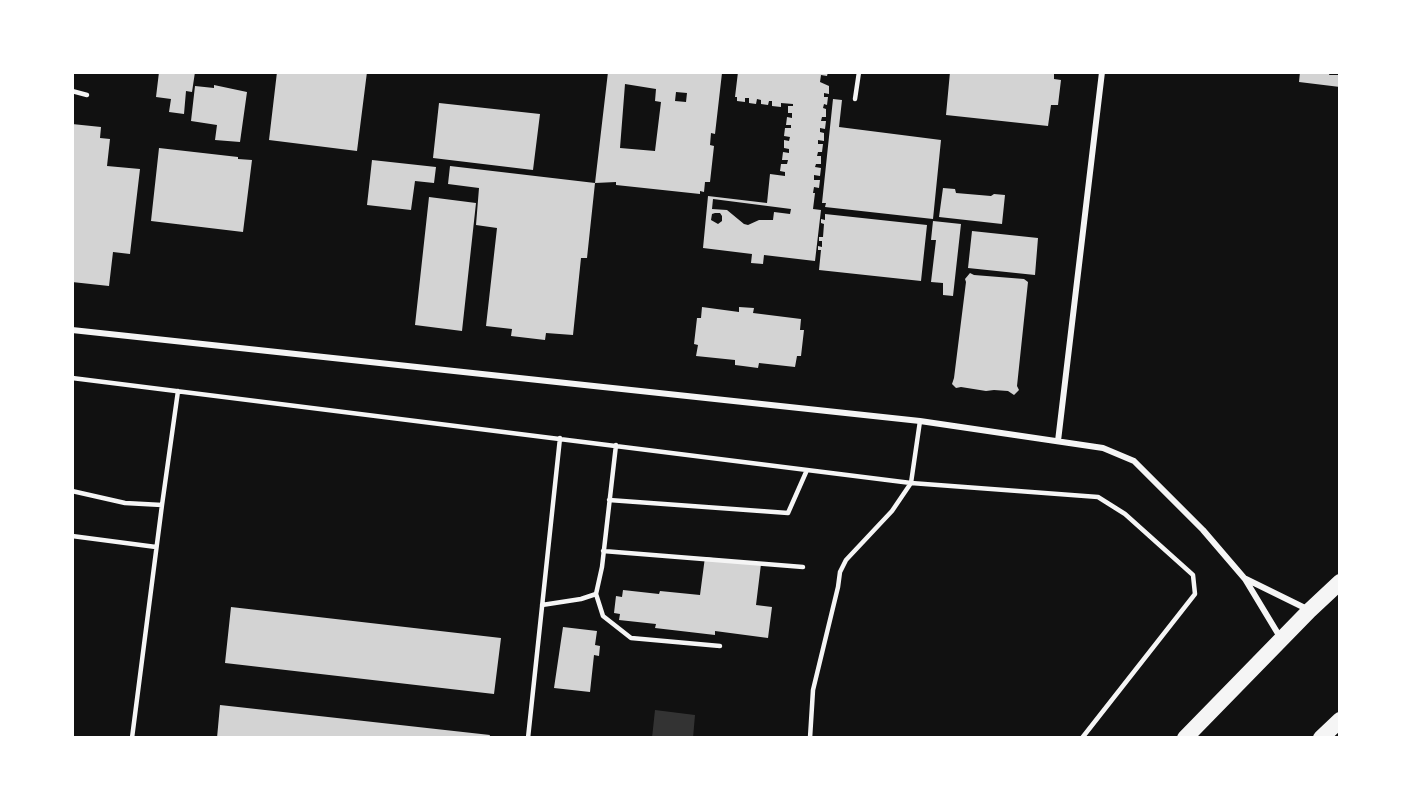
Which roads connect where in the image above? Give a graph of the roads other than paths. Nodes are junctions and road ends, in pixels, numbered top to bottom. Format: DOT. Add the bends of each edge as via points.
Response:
graph roads {
  1 [pos="859,72"];
  2 [pos="1102,72"];
  3 [pos="72,91"];
  4 [pos="87,95"];
  5 [pos="855,99"];
  6 [pos="72,330"];
  7 [pos="72,378"];
  8 [pos="178,391"];
  9 [pos="920,421"];
  10 [pos="560,438"];
  11 [pos="1058,441"];
  12 [pos="616,445"];
  13 [pos="807,470"];
  14 [pos="911,483"];
  15 [pos="72,491"];
  16 [pos="609,500"];
  17 [pos="162,505"];
  18 [pos="72,536"];
  19 [pos="156,546"];
  20 [pos="603,551"];
  21 [pos="803,567"];
  22 [pos="1245,579"];
  23 [pos="1340,582"];
  24 [pos="596,594"];
  25 [pos="542,605"];
  26 [pos="1309,610"];
  27 [pos="1281,639"];
  28 [pos="720,646"];
  29 [pos="1340,720"];
  30 [pos="132,738"];
  31 [pos="528,738"];
  32 [pos="810,738"];
  33 [pos="1082,738"];
  34 [pos="1185,738"];
  35 [pos="1321,738"];
  1 -- 5 [label="lane"];
  2 -- 11 [label="street"];
  3 -- 4 [label="lane"];
  6 -- 9 [label="street"];
  7 -- 8 [label="lane"];
  8 -- 10 [label="lane"];
  8 -- 17 [label="lane"];
  9 -- 11 [label="street"];
  9 -- 14 [label="lane"];
  10 -- 12 [label="lane"];
  10 -- 25 [label="lane"];
  11 -- 22 [label="street" via="1103,448 1134,462 1203,530"];
  12 -- 13 [label="lane"];
  12 -- 16 [label="lane"];
  13 -- 14 [label="lane"];
  13 -- 16 [label="lane" via="788,513"];
  14 -- 32 [label="lane" via="840,572 813,690"];
  14 -- 33 [label="lane" via="1098,497 1125,514 1193,575 1195,594"];
  15 -- 17 [label="lane" via="125,503"];
  16 -- 20 [label="lane"];
  17 -- 19 [label="lane"];
  18 -- 19 [label="lane"];
  19 -- 30 [label="lane"];
  20 -- 21 [label="lane"];
  20 -- 24 [label="lane"];
  22 -- 26 [label="street"];
  22 -- 27 [label="street"];
  23 -- 26 [label="highway"];
  24 -- 25 [label="lane"];
  24 -- 28 [label="lane" via="603,616 631,638"];
  25 -- 31 [label="lane"];
  26 -- 27 [label="highway"];
  27 -- 34 [label="highway"];
  29 -- 35 [label="highway"];
}
